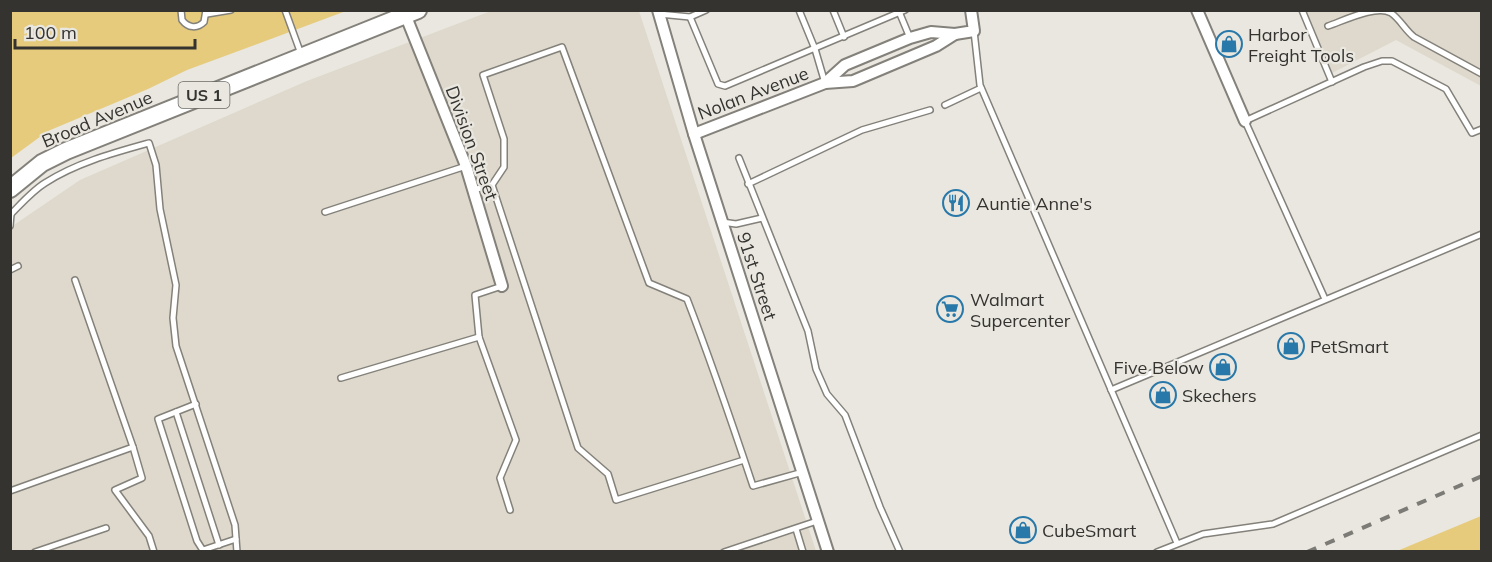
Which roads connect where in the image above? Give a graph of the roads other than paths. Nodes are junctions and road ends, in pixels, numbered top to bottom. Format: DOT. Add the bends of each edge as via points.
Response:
graph roads {
  1 [pos="181,10"];
  2 [pos="231,10"];
  3 [pos="285,10"];
  4 [pos="706,10"];
  5 [pos="798,10"];
  6 [pos="833,10"];
  7 [pos="971,10"];
  8 [pos="1197,10"];
  9 [pos="1302,10"];
  10 [pos="207,12"];
  11 [pos="659,12"];
  12 [pos="903,12"];
  13 [pos="412,13"];
  14 [pos="690,17"];
  15 [pos="1328,26"];
  16 [pos="974,31"];
  17 [pos="955,33"];
  18 [pos="844,37"];
  19 [pos="910,38"];
  20 [pos="815,49"];
  21 [pos="302,56"];
  22 [pos="1482,74"];
  23 [pos="1332,82"];
  24 [pos="825,83"];
  25 [pos="981,88"];
  26 [pos="945,105"];
  27 [pos="930,110"];
  28 [pos="1245,121"];
  29 [pos="1482,129"];
  30 [pos="694,134"];
  31 [pos="739,158"];
  32 [pos="466,166"];
  33 [pos="748,184"];
  34 [pos="492,185"];
  35 [pos="10,189"];
  36 [pos="474,190"];
  37 [pos="325,212"];
  38 [pos="11,214"];
  39 [pos="762,218"];
  40 [pos="722,222"];
  41 [pos="10,226"];
  42 [pos="1482,234"];
  43 [pos="18,266"];
  44 [pos="10,270"];
  45 [pos="75,280"];
  46 [pos="502,286"];
  47 [pos="1325,299"];
  48 [pos="479,337"];
  49 [pos="341,378"];
  50 [pos="1111,390"];
  51 [pos="196,404"];
  52 [pos="176,412"];
  53 [pos="1482,435"];
  54 [pos="133,447"];
  55 [pos="744,460"];
  56 [pos="803,472"];
  57 [pos="10,491"];
  58 [pos="510,510"];
  59 [pos="817,521"];
  60 [pos="106,528"];
  61 [pos="796,529"];
  62 [pos="236,539"];
  63 [pos="1177,543"];
  64 [pos="219,545"];
  65 [pos="203,551"];
  66 [pos="35,552"];
  67 [pos="154,552"];
  68 [pos="237,552"];
  69 [pos="724,552"];
  70 [pos="803,552"];
  71 [pos="828,552"];
  72 [pos="900,552"];
  73 [pos="1157,552"];
  1 -- 10 [label="lane" via="182,20 193,27 201,25"];
  2 -- 10 [label="lane"];
  3 -- 21 [label="lane"];
  4 -- 14 [label="lane"];
  5 -- 20 [label="lane"];
  6 -- 18 [label="lane"];
  7 -- 16 [label="street"];
  8 -- 28 [label="street"];
  9 -- 23 [label="lane"];
  11 -- 14 [label="lane"];
  11 -- 30 [label="street, 91st Street"];
  12 -- 18 [label="lane"];
  12 -- 19 [label="lane"];
  13 -- 21 [label="main road, Broad Avenue / US 1"];
  13 -- 32 [label="street, Division Street"];
  14 -- 20 [label="lane" via="718,84 725,86"];
  15 -- 22 [label="lane" via="1371,11 1386,11 1414,37"];
  16 -- 17 [label="street, Nolan Avenue"];
  16 -- 25 [label="lane"];
  17 -- 19 [label="street, Nolan Avenue" via="931,32"];
  17 -- 24 [label="street, Nolan Avenue" via="936,46 853,81"];
  18 -- 20 [label="lane"];
  19 -- 24 [label="street, Nolan Avenue" via="845,65"];
  20 -- 24 [label="lane"];
  21 -- 35 [label="main road, Broad Avenue / US 1" via="66,151 42,163"];
  23 -- 28 [label="lane"];
  23 -- 29 [label="lane" via="1373,64 1392,61 1446,89 1472,133"];
  24 -- 30 [label="street, Nolan Avenue"];
  25 -- 26 [label="lane"];
  25 -- 50 [label="lane"];
  27 -- 33 [label="lane" via="862,130"];
  28 -- 47 [label="lane"];
  30 -- 40 [label="street, 91st Street"];
  31 -- 33 [label="lane"];
  32 -- 36 [label="street, Division Street"];
  32 -- 37 [label="lane"];
  33 -- 39 [label="lane"];
  34 -- 36 [label="lane"];
  34 -- 55 [label="lane" via="578,448 608,474 616,500"];
  34 -- 55 [label="lane" via="504,167 504,139 483,75 562,47 649,283 687,299"];
  36 -- 46 [label="street, Division Street"];
  38 -- 41 [label="lane"];
  38 -- 51 [label="lane" via="43,184 65,171 149,143 176,285 176,346"];
  39 -- 40 [label="lane" via="736,224"];
  39 -- 72 [label="lane" via="808,331 812,356 826,394 845,414"];
  40 -- 56 [label="street, 91st Street"];
  42 -- 47 [label="lane"];
  43 -- 44 [label="lane"];
  45 -- 54 [label="lane"];
  46 -- 48 [label="lane" via="475,295"];
  47 -- 50 [label="lane"];
  48 -- 49 [label="lane"];
  48 -- 58 [label="lane" via="516,440 500,478"];
  50 -- 63 [label="lane"];
  51 -- 52 [label="lane"];
  51 -- 62 [label="lane" via="235,525"];
  52 -- 64 [label="lane"];
  52 -- 65 [label="lane" via="158,419"];
  53 -- 63 [label="lane" via="1274,524 1203,534"];
  54 -- 57 [label="lane"];
  54 -- 67 [label="lane" via="142,478 115,490 149,536"];
  55 -- 56 [label="lane" via="753,486"];
  56 -- 59 [label="street, 91st Street"];
  59 -- 61 [label="lane"];
  59 -- 71 [label="street, 91st Street"];
  60 -- 66 [label="lane"];
  61 -- 69 [label="lane"];
  61 -- 70 [label="lane"];
  62 -- 64 [label="lane"];
  62 -- 68 [label="lane"];
  63 -- 73 [label="lane"];
  64 -- 65 [label="lane"];
}
